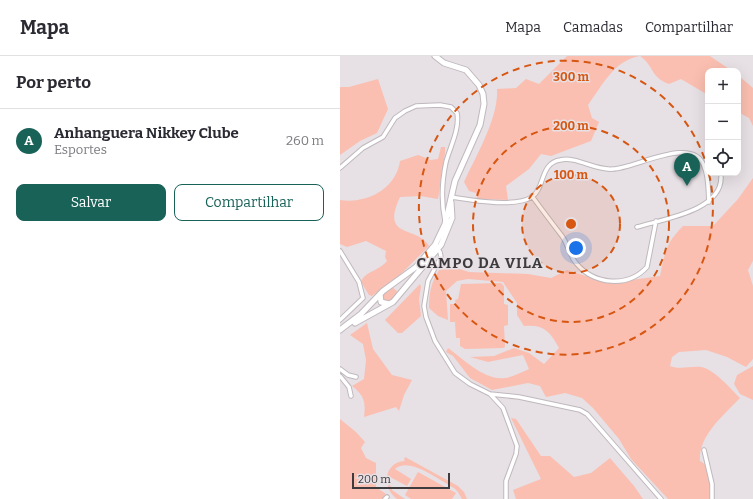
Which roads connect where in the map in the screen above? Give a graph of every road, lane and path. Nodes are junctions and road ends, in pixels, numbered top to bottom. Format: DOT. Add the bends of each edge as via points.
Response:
graph roads {
  1 [pos="435,56"];
  2 [pos="340,168"];
  3 [pos="722,177"];
  4 [pos="532,196"];
  5 [pos="451,198"];
  6 [pos="709,202"];
  7 [pos="656,221"];
  8 [pos="445,224"];
  9 [pos="637,227"];
  10 [pos="448,232"];
  11 [pos="434,250"];
  12 [pos="340,251"];
  13 [pos="392,285"];
  14 [pos="380,294"];
  15 [pos="399,294"];
  16 [pos="389,304"];
  17 [pos="340,320"];
  18 [pos="340,330"];
  19 [pos="340,334"];
  20 [pos="340,369"];
  21 [pos="340,376"];
  22 [pos="356,377"];
  23 [pos="490,394"];
  24 [pos="351,396"];
  25 [pos="704,450"];
  26 [pos="506,499"];
  27 [pos="661,499"];
  28 [pos="712,499"];
  1 -- 5 [label="main road" via="444,63 466,70 479,85 484,98 480,125 458,172"];
  2 -- 8 [label="street" via="363,148 383,137 395,118 405,110 430,104 451,107 457,113 457,125 445,172"];
  3 -- 6 [label="street" via="721,188"];
  4 -- 5 [label="street" via="502,202"];
  4 -- 6 [label="street" via="538,190 548,167 560,160 614,169 687,152 696,155 704,165"];
  4 -- 7 [label="street" via="562,236 577,265 591,276 609,281 631,278 647,267"];
  5 -- 8 [label="main road"];
  5 -- 10 [label="main road" via="452,218"];
  6 -- 7 [label="street" via="699,208"];
  7 -- 9 [label="street"];
  8 -- 10 [label="street"];
  8 -- 11 [label="main road"];
  10 -- 11 [label="main road"];
  11 -- 13 [label="main road"];
  11 -- 15 [label="main road"];
  11 -- 23 [label="street" via="441,255 426,288 424,306 428,325 455,373"];
  12 -- 17 [label="street" via="359,282 363,298"];
  13 -- 14 [label="main road"];
  13 -- 15 [label="main road"];
  14 -- 16 [label="main road" via="381,302"];
  14 -- 18 [label="main road" via="361,314"];
  15 -- 16 [label="main road"];
  16 -- 19 [label="main road" via="365,316"];
  20 -- 22 [label="street"];
  21 -- 24 [label="street" via="349,387"];
  23 -- 26 [label="street" via="503,408 517,446 506,481"];
  23 -- 27 [label="street" via="519,397 580,410 587,414"];
  25 -- 28 [label="street" via="712,484"];
}
